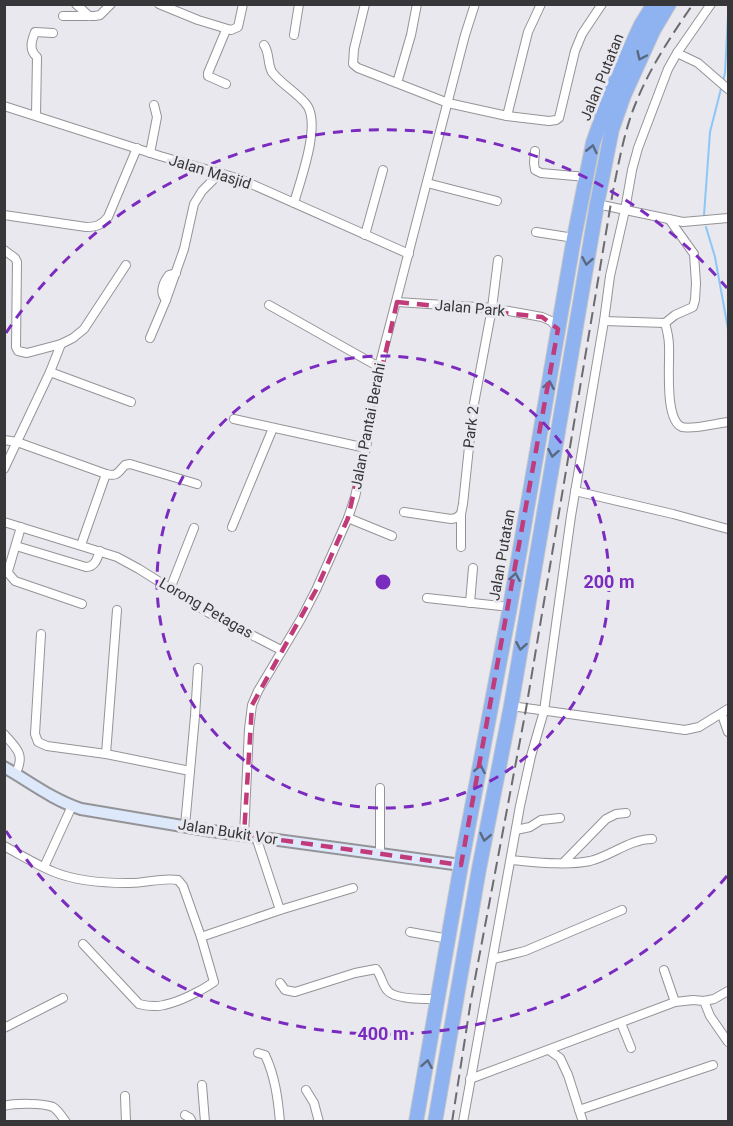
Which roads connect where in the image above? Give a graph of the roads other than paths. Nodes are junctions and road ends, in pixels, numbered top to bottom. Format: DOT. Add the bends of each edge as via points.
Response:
graph roads {
  1 [pos="76,4"];
  2 [pos="111,4"];
  3 [pos="159,4"];
  4 [pos="243,4"];
  5 [pos="299,4"];
  6 [pos="365,4"];
  7 [pos="417,4"];
  8 [pos="475,4"];
  9 [pos="541,4"];
  10 [pos="602,4"];
  11 [pos="654,4"];
  12 [pos="669,4"];
  13 [pos="711,4"];
  14 [pos="63,16"];
  15 [pos="89,16"];
  16 [pos="226,30"];
  17 [pos="52,33"];
  18 [pos="294,35"];
  19 [pos="264,45"];
  20 [pos="677,53"];
  21 [pos="397,83"];
  22 [pos="226,84"];
  23 [pos="729,89"];
  24 [pos="448,103"];
  25 [pos="154,105"];
  26 [pos="4,106"];
  27 [pos="36,115"];
  28 [pos="507,116"];
  29 [pos="136,148"];
  30 [pos="535,151"];
  31 [pos="150,153"];
  32 [pos="384,170"];
  33 [pos="219,173"];
  34 [pos="586,177"];
  35 [pos="427,183"];
  36 [pos="497,201"];
  37 [pos="294,203"];
  38 [pos="597,204"];
  39 [pos="625,210"];
  40 [pos="4,214"];
  41 [pos="729,218"];
  42 [pos="669,219"];
  43 [pos="536,232"];
  44 [pos="365,235"];
  45 [pos="574,238"];
  46 [pos="4,250"];
  47 [pos="409,254"];
  48 [pos="498,260"];
  49 [pos="126,265"];
  50 [pos="396,302"];
  51 [pos="269,305"];
  52 [pos="492,308"];
  53 [pos="561,309"];
  54 [pos="542,316"];
  55 [pos="604,321"];
  56 [pos="665,323"];
  57 [pos="558,329"];
  58 [pos="150,338"];
  59 [pos="61,344"];
  60 [pos="379,367"];
  61 [pos="50,372"];
  62 [pos="130,402"];
  63 [pos="234,419"];
  64 [pos="729,422"];
  65 [pos="273,428"];
  66 [pos="4,440"];
  67 [pos="17,442"];
  68 [pos="366,448"];
  69 [pos="4,469"];
  70 [pos="106,474"];
  71 [pos="197,484"];
  72 [pos="575,491"];
  73 [pos="404,512"];
  74 [pos="461,514"];
  75 [pos="348,518"];
  76 [pos="4,522"];
  77 [pos="21,527"];
  78 [pos="232,527"];
  79 [pos="194,528"];
  80 [pos="729,529"];
  81 [pos="392,536"];
  82 [pos="81,545"];
  83 [pos="16,546"];
  84 [pos="461,547"];
  85 [pos="100,551"];
  86 [pos="473,568"];
  87 [pos="170,589"];
  88 [pos="427,598"];
  89 [pos="470,603"];
  90 [pos="82,604"];
  91 [pos="510,607"];
  92 [pos="117,610"];
  93 [pos="41,634"];
  94 [pos="281,650"];
  95 [pos="499,665"];
  96 [pos="198,668"];
  97 [pos="517,668"];
  98 [pos="511,706"];
  99 [pos="544,711"];
  100 [pos="725,712"];
  101 [pos="729,732"];
  102 [pos="4,734"];
  103 [pos="106,754"];
  104 [pos="4,767"];
  105 [pos="190,771"];
  106 [pos="16,773"];
  107 [pos="380,788"];
  108 [pos="72,806"];
  109 [pos="626,813"];
  110 [pos="560,818"];
  111 [pos="185,826"];
  112 [pos="516,830"];
  113 [pos="244,835"];
  114 [pos="256,837"];
  115 [pos="652,839"];
  116 [pos="4,846"];
  117 [pos="381,854"];
  118 [pos="511,860"];
  119 [pos="563,862"];
  120 [pos="44,867"];
  121 [pos="461,870"];
  122 [pos="478,876"];
  123 [pos="353,888"];
  124 [pos="280,910"];
  125 [pos="622,910"];
  126 [pos="410,932"];
  127 [pos="201,937"];
  128 [pos="449,939"];
  129 [pos="83,944"];
  130 [pos="493,959"];
  131 [pos="664,970"];
  132 [pos="280,983"];
  133 [pos="729,991"];
  134 [pos="63,998"];
  135 [pos="438,999"];
  136 [pos="704,1001"];
  137 [pos="675,1002"];
  138 [pos="621,1023"];
  139 [pos="4,1028"];
  140 [pos="729,1042"];
  141 [pos="631,1048"];
  142 [pos="549,1050"];
  143 [pos="258,1053"];
  144 [pos="713,1065"];
  145 [pos="470,1079"];
  146 [pos="202,1085"];
  147 [pos="306,1090"];
  148 [pos="125,1096"];
  149 [pos="4,1106"];
  150 [pos="579,1110"];
  151 [pos="185,1115"];
  152 [pos="66,1122"];
  153 [pos="126,1122"];
  154 [pos="192,1122"];
  155 [pos="205,1122"];
  156 [pos="280,1122"];
  157 [pos="319,1122"];
  158 [pos="416,1122"];
  159 [pos="435,1122"];
  160 [pos="463,1122"];
  161 [pos="583,1122"];
  1 -- 15 [label="street"];
  2 -- 15 [label="street" via="100,15"];
  3 -- 16 [label="street"];
  4 -- 16 [label="street" via="238,27"];
  5 -- 18 [label="street"];
  6 -- 21 [label="street" via="353,64"];
  7 -- 21 [label="street"];
  8 -- 24 [label="street, Jalan Pantai Berahi"];
  9 -- 28 [label="street" via="524,43"];
  10 -- 28 [label="street" via="578,43 559,118 549,121"];
  34 -- 11 [label="highway, Jalan Putatan, one-way" via="611,92"];
  12 -- 38 [label="highway, Jalan Putatan, one-way" via="624,95 612,129"];
  13 -- 20 [label="street"];
  14 -- 15 [label="street"];
  16 -- 22 [label="street" via="208,73"];
  17 -- 27 [label="street" via="35,32 31,50 37,57"];
  19 -- 37 [label="street" via="272,72 307,104 313,119"];
  20 -- 23 [label="street" via="698,63"];
  20 -- 39 [label="street" via="638,148"];
  21 -- 24 [label="street"];
  24 -- 28 [label="street"];
  24 -- 35 [label="street, Jalan Pantai Berahi"];
  25 -- 31 [label="street" via="157,117"];
  26 -- 27 [label="street, Jalan Masjid"];
  27 -- 29 [label="street, Jalan Masjid"];
  29 -- 31 [label="street, Jalan Masjid"];
  29 -- 40 [label="street" via="108,216 101,224 86,227"];
  30 -- 34 [label="street" via="535,170"];
  31 -- 33 [label="street, Jalan Masjid"];
  32 -- 44 [label="street"];
  33 -- 37 [label="street, Jalan Masjid"];
  33 -- 58 [label="street" via="194,204 184,249 176,273 169,274 162,289 166,300"];
  34 -- 45 [label="highway, Jalan Putatan"];
  35 -- 36 [label="street"];
  35 -- 47 [label="street, Jalan Pantai Berahi"];
  37 -- 44 [label="street, Jalan Masjid"];
  38 -- 39 [label="street"];
  38 -- 97 [label="highway, Jalan Putatan, one-way"];
  39 -- 42 [label="street"];
  39 -- 55 [label="street"];
  41 -- 42 [label="street"];
  42 -- 56 [label="street" via="694,254 696,283 693,307"];
  43 -- 45 [label="street"];
  44 -- 47 [label="street, Jalan Masjid"];
  45 -- 53 [label="highway, Jalan Putatan"];
  46 -- 59 [label="street" via="17,262 18,351 27,353"];
  47 -- 50 [label="street, Jalan Pantai Berahi"];
  48 -- 52 [label="street, Park 2"];
  49 -- 59 [label="street" via="84,328"];
  50 -- 52 [label="street, Jalan Park"];
  50 -- 60 [label="street, Jalan Pantai Berahi"];
  51 -- 60 [label="street"];
  52 -- 54 [label="street, Jalan Park"];
  52 -- 74 [label="street, Park 2" via="473,408"];
  53 -- 54 [label="street, Jalan Park"];
  53 -- 57 [label="highway, Jalan Putatan"];
  54 -- 57 [label="street"];
  55 -- 56 [label="street"];
  55 -- 72 [label="street"];
  56 -- 64 [label="street" via="669,394 677,424 691,428"];
  91 -- 57 [label="highway, Jalan Putatan, one-way"];
  59 -- 61 [label="street"];
  60 -- 68 [label="street, Jalan Pantai Berahi"];
  61 -- 62 [label="street"];
  61 -- 67 [label="street"];
  63 -- 65 [label="street"];
  65 -- 68 [label="street"];
  65 -- 78 [label="street"];
  66 -- 67 [label="street"];
  67 -- 69 [label="street"];
  67 -- 70 [label="street"];
  68 -- 75 [label="street, Jalan Pantai Berahi"];
  70 -- 71 [label="street" via="118,473 130,464"];
  70 -- 82 [label="street"];
  72 -- 80 [label="street"];
  72 -- 99 [label="street"];
  73 -- 74 [label="street" via="452,519"];
  74 -- 84 [label="street, Park 2"];
  75 -- 81 [label="street"];
  75 -- 94 [label="street, Jalan Pantai Berahi" via="316,590"];
  76 -- 77 [label="street, Lorong Petagas"];
  77 -- 82 [label="street, Lorong Petagas"];
  77 -- 83 [label="street"];
  79 -- 87 [label="street"];
  82 -- 85 [label="street, Lorong Petagas"];
  83 -- 85 [label="street" via="86,567 94,565"];
  83 -- 90 [label="street" via="9,571 11,578"];
  85 -- 87 [label="street, Lorong Petagas"];
  86 -- 89 [label="street"];
  87 -- 94 [label="street, Lorong Petagas"];
  88 -- 89 [label="street"];
  89 -- 91 [label="street"];
  91 -- 95 [label="highway, Jalan Putatan"];
  92 -- 103 [label="street"];
  93 -- 103 [label="street" via="36,738 41,745"];
  94 -- 113 [label="street, Jalan Pantai Berahi" via="252,705"];
  95 -- 97 [label="highway"];
  121 -- 95 [label="highway, Jalan Putatan, one-way"];
  96 -- 105 [label="street"];
  97 -- 98 [label="highway, Jalan Putatan"];
  98 -- 99 [label="street"];
  98 -- 122 [label="highway, Jalan Putatan, one-way"];
  99 -- 100 [label="street" via="685,730 699,727"];
  99 -- 112 [label="street"];
  100 -- 101 [label="street"];
  102 -- 106 [label="street" via="20,758"];
  103 -- 105 [label="street"];
  104 -- 106 [label="street, Jalan Bukit Vor"];
  105 -- 111 [label="street"];
  106 -- 108 [label="street, Jalan Bukit Vor"];
  107 -- 117 [label="street"];
  108 -- 111 [label="street, Jalan Bukit Vor"];
  108 -- 120 [label="street"];
  109 -- 119 [label="street" via="606,819"];
  110 -- 112 [label="street"];
  111 -- 113 [label="street, Jalan Bukit Vor"];
  112 -- 118 [label="street"];
  113 -- 114 [label="street, Jalan Bukit Vor"];
  114 -- 117 [label="street, Jalan Bukit Vor"];
  114 -- 124 [label="street"];
  115 -- 119 [label="street" via="592,860"];
  116 -- 120 [label="street"];
  117 -- 121 [label="street, Jalan Bukit Vor"];
  118 -- 119 [label="street"];
  118 -- 130 [label="street"];
  120 -- 127 [label="street" via="94,880 178,880"];
  121 -- 122 [label="highway"];
  121 -- 128 [label="highway, Jalan Putatan"];
  122 -- 159 [label="highway, Jalan Putatan"];
  123 -- 124 [label="street"];
  124 -- 127 [label="street"];
  125 -- 130 [label="street" via="525,951"];
  126 -- 128 [label="street"];
  127 -- 129 [label="street" via="214,982 164,1005 150,1006 139,1004"];
  128 -- 135 [label="highway, Jalan Putatan"];
  130 -- 145 [label="street"];
  131 -- 137 [label="street"];
  132 -- 135 [label="street" via="285,990 295,992 376,969 391,994"];
  133 -- 136 [label="street"];
  134 -- 139 [label="street"];
  158 -- 135 [label="highway, Jalan Putatan, one-way"];
  136 -- 137 [label="street"];
  136 -- 140 [label="street"];
  137 -- 138 [label="street"];
  138 -- 141 [label="street"];
  138 -- 142 [label="street"];
  142 -- 145 [label="street"];
  142 -- 150 [label="street" via="560,1058"];
  143 -- 156 [label="street" via="269,1062"];
  144 -- 150 [label="street"];
  145 -- 160 [label="street"];
  146 -- 155 [label="street"];
  147 -- 157 [label="street"];
  148 -- 153 [label="street"];
  149 -- 152 [label="street" via="55,1108"];
  150 -- 161 [label="street"];
  151 -- 154 [label="street"];
}
